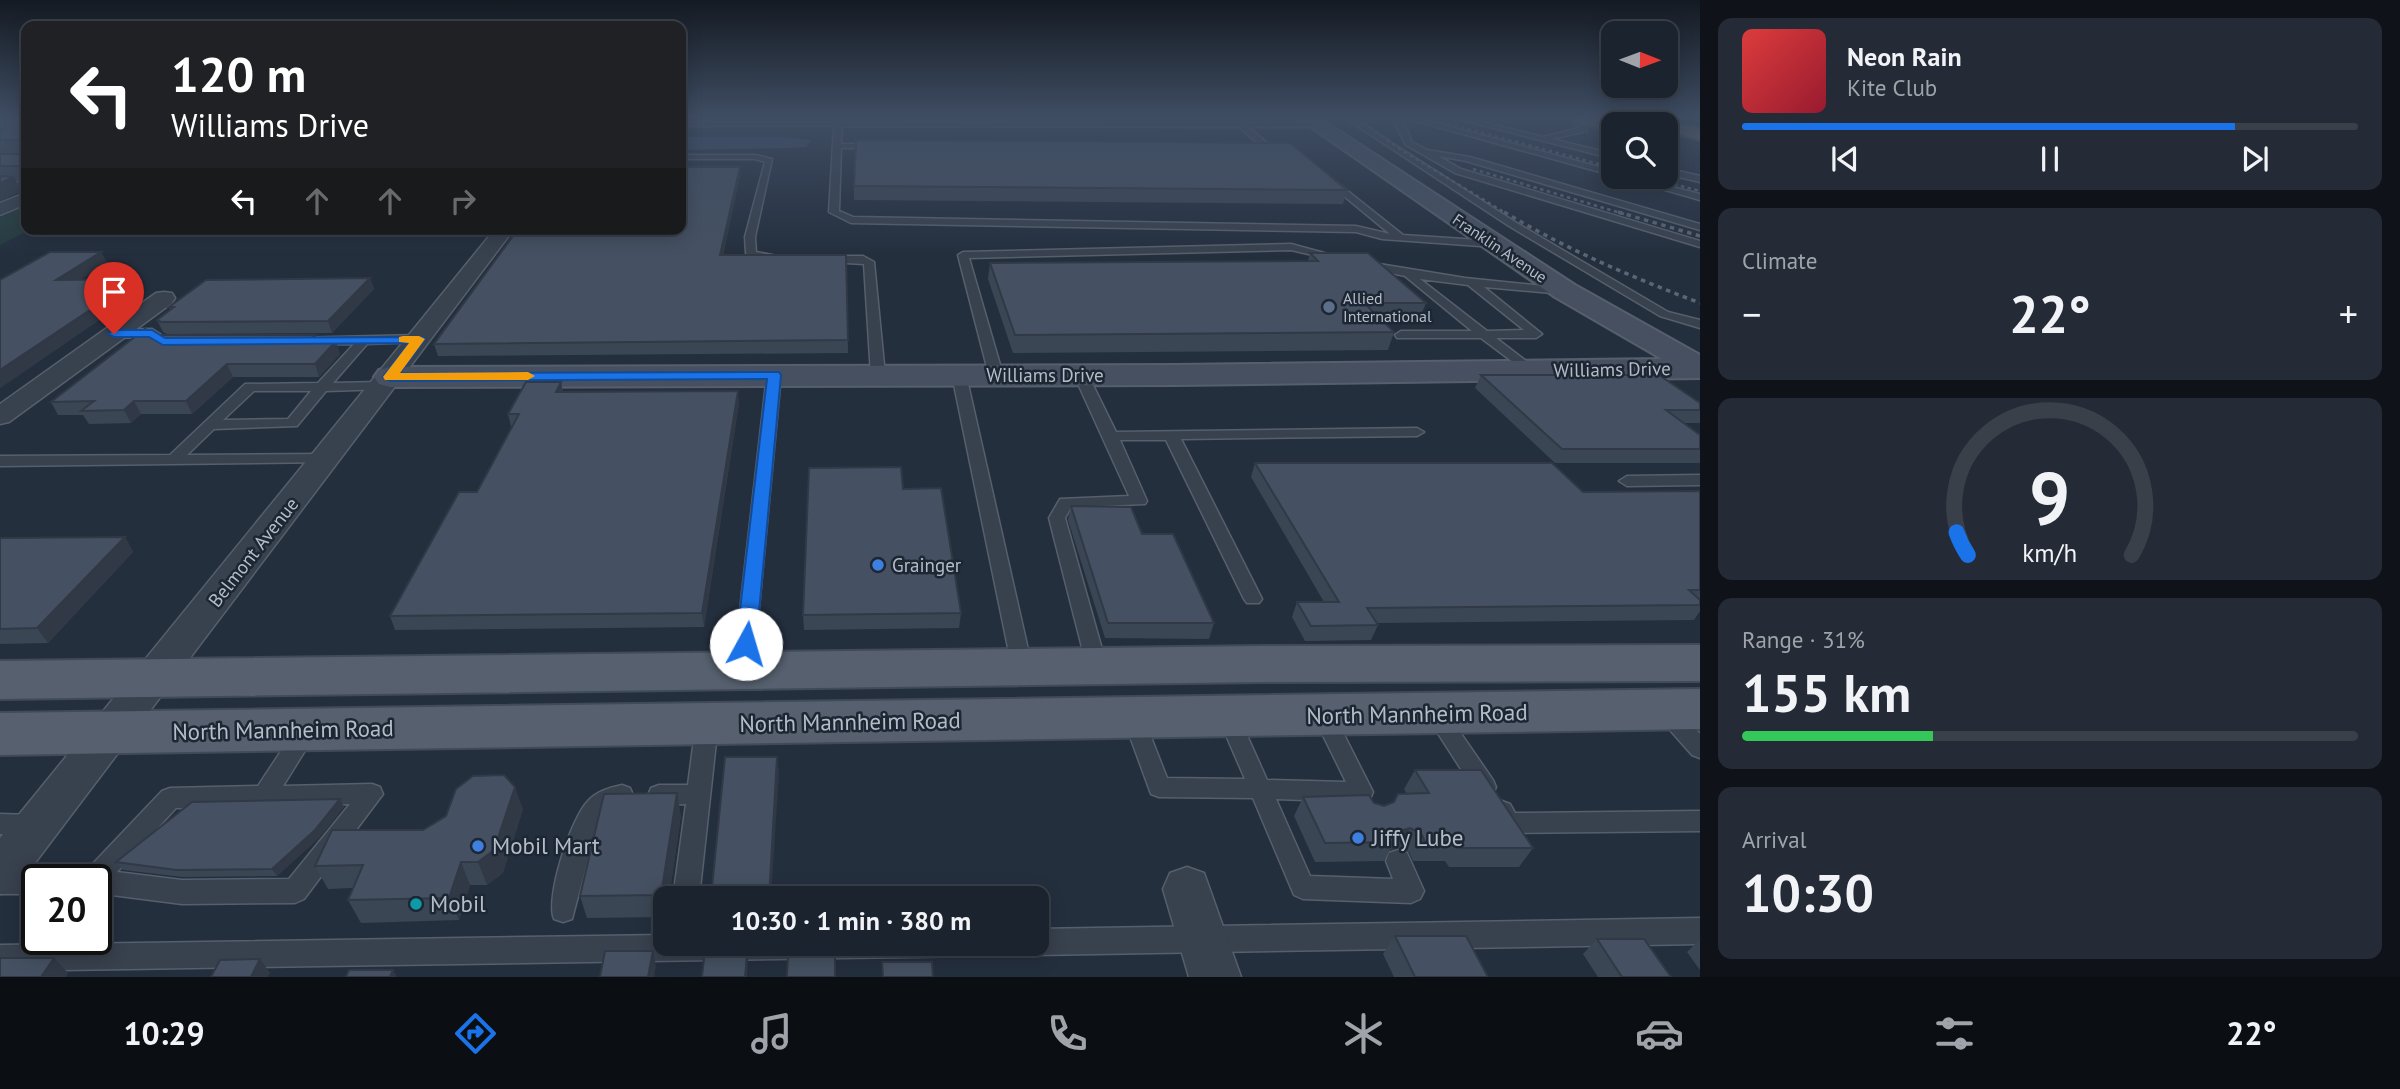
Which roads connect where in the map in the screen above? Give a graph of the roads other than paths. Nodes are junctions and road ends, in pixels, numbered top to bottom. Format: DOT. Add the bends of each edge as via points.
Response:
graph roads {
  1 [pos="768,164"];
  2 [pos="835,164"];
  3 [pos="1373,164"];
  4 [pos="1419,164"];
  5 [pos="1445,164"];
  6 [pos="1483,164"];
  7 [pos="1576,164"];
  8 [pos="1601,170"];
  9 [pos="1678,174"];
  10 [pos="1325,176"];
  11 [pos="1700,179"];
  12 [pos="0,185"];
  13 [pos="21,185"];
  14 [pos="1670,189"];
  15 [pos="1700,197"];
  16 [pos="21,200"];
  17 [pos="0,210"];
  18 [pos="1700,227"];
  19 [pos="500,235"];
  20 [pos="1401,238"];
  21 [pos="1700,243"];
  22 [pos="1494,244"];
  23 [pos="781,258"];
  24 [pos="819,259"];
  25 [pos="1349,260"];
  26 [pos="1361,263"];
  27 [pos="1409,274"];
  28 [pos="1472,283"];
  29 [pos="1566,291"];
  30 [pos="164,298"];
  31 [pos="1700,324"];
  32 [pos="114,334"];
  33 [pos="1483,334"];
  34 [pos="1401,335"];
  35 [pos="419,339"];
  36 [pos="364,340"];
  37 [pos="176,341"];
  38 [pos="284,341"];
  39 [pos="1700,368"];
  40 [pos="1529,370"];
  41 [pos="774,375"];
  42 [pos="878,375"];
  43 [pos="959,375"];
  44 [pos="996,375"];
  45 [pos="1081,375"];
  46 [pos="386,382"];
  47 [pos="322,387"];
  48 [pos="0,416"];
  49 [pos="210,425"];
  50 [pos="1417,432"];
  51 [pos="1111,436"];
  52 [pos="1172,436"];
  53 [pos="325,459"];
  54 [pos="174,460"];
  55 [pos="0,461"];
  56 [pos="1700,480"];
  57 [pos="1627,481"];
  58 [pos="1252,599"];
  59 [pos="1700,663"];
  60 [pos="1022,667"];
  61 [pos="1097,667"];
  62 [pos="743,671"];
  63 [pos="154,678"];
  64 [pos="0,680"];
  65 [pos="1682,710"];
  66 [pos="1436,713"];
  67 [pos="1324,715"];
  68 [pos="1229,716"];
  69 [pos="1135,718"];
  70 [pos="707,724"];
  71 [pos="307,729"];
  72 [pos="111,733"];
  73 [pos="0,734"];
  74 [pos="1700,749"];
  75 [pos="1259,789"];
  76 [pos="1362,792"];
  77 [pos="698,794"];
  78 [pos="264,796"];
  79 [pos="1373,813"];
  80 [pos="1700,821"];
  81 [pos="19,824"];
  82 [pos="1398,861"];
  83 [pos="110,864"];
  84 [pos="0,873"];
  85 [pos="0,882"];
  86 [pos="21,882"];
  87 [pos="112,883"];
  88 [pos="687,886"];
  89 [pos="1187,888"];
  90 [pos="563,910"];
  91 [pos="1700,931"];
  92 [pos="1049,943"];
  93 [pos="653,948"];
  94 [pos="0,958"];
  95 [pos="1209,958"];
  1 -- 23 [label="lane" via="750,237 751,253"];
  2 -- 20 [label="lane" via="834,212 851,220 1356,229"];
  3 -- 22 [label="main road, Franklin Avenue"];
  4 -- 31 [label="lane" via="1664,314"];
  5 -- 21 [label="lane"];
  6 -- 18 [label="lane"];
  7 -- 8 [label="lane"];
  9 -- 11 [label="lane"];
  10 -- 20 [label="lane"];
  12 -- 13 [label="lane"];
  14 -- 15 [label="lane"];
  16 -- 17 [label="street"];
  19 -- 35 [label="street, Belmont Avenue"];
  20 -- 22 [label="lane"];
  22 -- 29 [label="main road, Franklin Avenue"];
  24 -- 42 [label="lane" via="869,262"];
  25 -- 44 [label="lane" via="1291,247 963,255"];
  26 -- 27 [label="lane"];
  27 -- 28 [label="lane"];
  27 -- 33 [label="lane"];
  28 -- 29 [label="lane"];
  28 -- 33 [label="lane" via="1536,334"];
  29 -- 39 [label="main road, Franklin Avenue"];
  30 -- 32 [label="street"];
  32 -- 37 [label="lane" via="152,334 163,341"];
  32 -- 48 [label="street"];
  33 -- 34 [label="lane"];
  33 -- 40 [label="lane"];
  35 -- 36 [label="lane"];
  35 -- 46 [label="street, Belmont Avenue"];
  36 -- 38 [label="lane"];
  36 -- 47 [label="lane"];
  39 -- 40 [label="main road, Williams Drive"];
  40 -- 45 [label="main road, Williams Drive"];
  41 -- 42 [label="main road, Williams Drive"];
  41 -- 46 [label="main road, Williams Drive"];
  41 -- 62 [label="lane"];
  42 -- 43 [label="main road, Williams Drive"];
  43 -- 44 [label="main road, Williams Drive"];
  43 -- 60 [label="lane"];
  44 -- 45 [label="main road, Williams Drive"];
  45 -- 51 [label="lane"];
  46 -- 47 [label="lane"];
  46 -- 53 [label="street, Belmont Avenue"];
  47 -- 49 [label="lane" via="250,387"];
  47 -- 49 [label="lane" via="292,423"];
  49 -- 54 [label="lane"];
  50 -- 52 [label="lane"];
  51 -- 52 [label="lane"];
  51 -- 61 [label="lane" via="1139,501 1066,502 1057,518"];
  52 -- 58 [label="lane"];
  53 -- 54 [label="lane"];
  53 -- 63 [label="street, Belmont Avenue"];
  54 -- 55 [label="lane"];
  56 -- 57 [label="lane"];
  59 -- 61 [label="main road"];
  60 -- 61 [label="main road"];
  60 -- 62 [label="main road"];
  62 -- 63 [label="main road"];
  63 -- 64 [label="main road"];
  63 -- 72 [label="street, Belmont Avenue"];
  65 -- 66 [label="main road, North Mannheim Road"];
  65 -- 74 [label="lane"];
  66 -- 67 [label="main road, North Mannheim Road"];
  66 -- 80 [label="lane" via="1509,823"];
  67 -- 68 [label="main road, North Mannheim Road"];
  67 -- 76 [label="lane"];
  68 -- 69 [label="main road, North Mannheim Road"];
  68 -- 75 [label="lane"];
  69 -- 70 [label="main road, North Mannheim Road"];
  69 -- 75 [label="lane" via="1159,787"];
  70 -- 71 [label="main road, North Mannheim Road"];
  70 -- 77 [label="lane"];
  71 -- 72 [label="main road, North Mannheim Road"];
  71 -- 78 [label="lane"];
  72 -- 73 [label="main road, North Mannheim Road"];
  72 -- 81 [label="street, Belmont Avenue"];
  75 -- 76 [label="lane"];
  75 -- 82 [label="lane" via="1303,887 1411,891"];
  76 -- 79 [label="lane"];
  77 -- 88 [label="lane"];
  77 -- 90 [label="lane" via="616,795 600,802 584,826"];
  78 -- 83 [label="lane" via="170,798"];
  78 -- 87 [label="lane" via="372,794 295,891 182,892"];
  81 -- 84 [label="street, Belmont Avenue"];
  85 -- 86 [label="lane"];
  89 -- 95 [label="street"];
  91 -- 95 [label="lane"];
  92 -- 95 [label="lane"];
  93 -- 94 [label="lane"];
}
